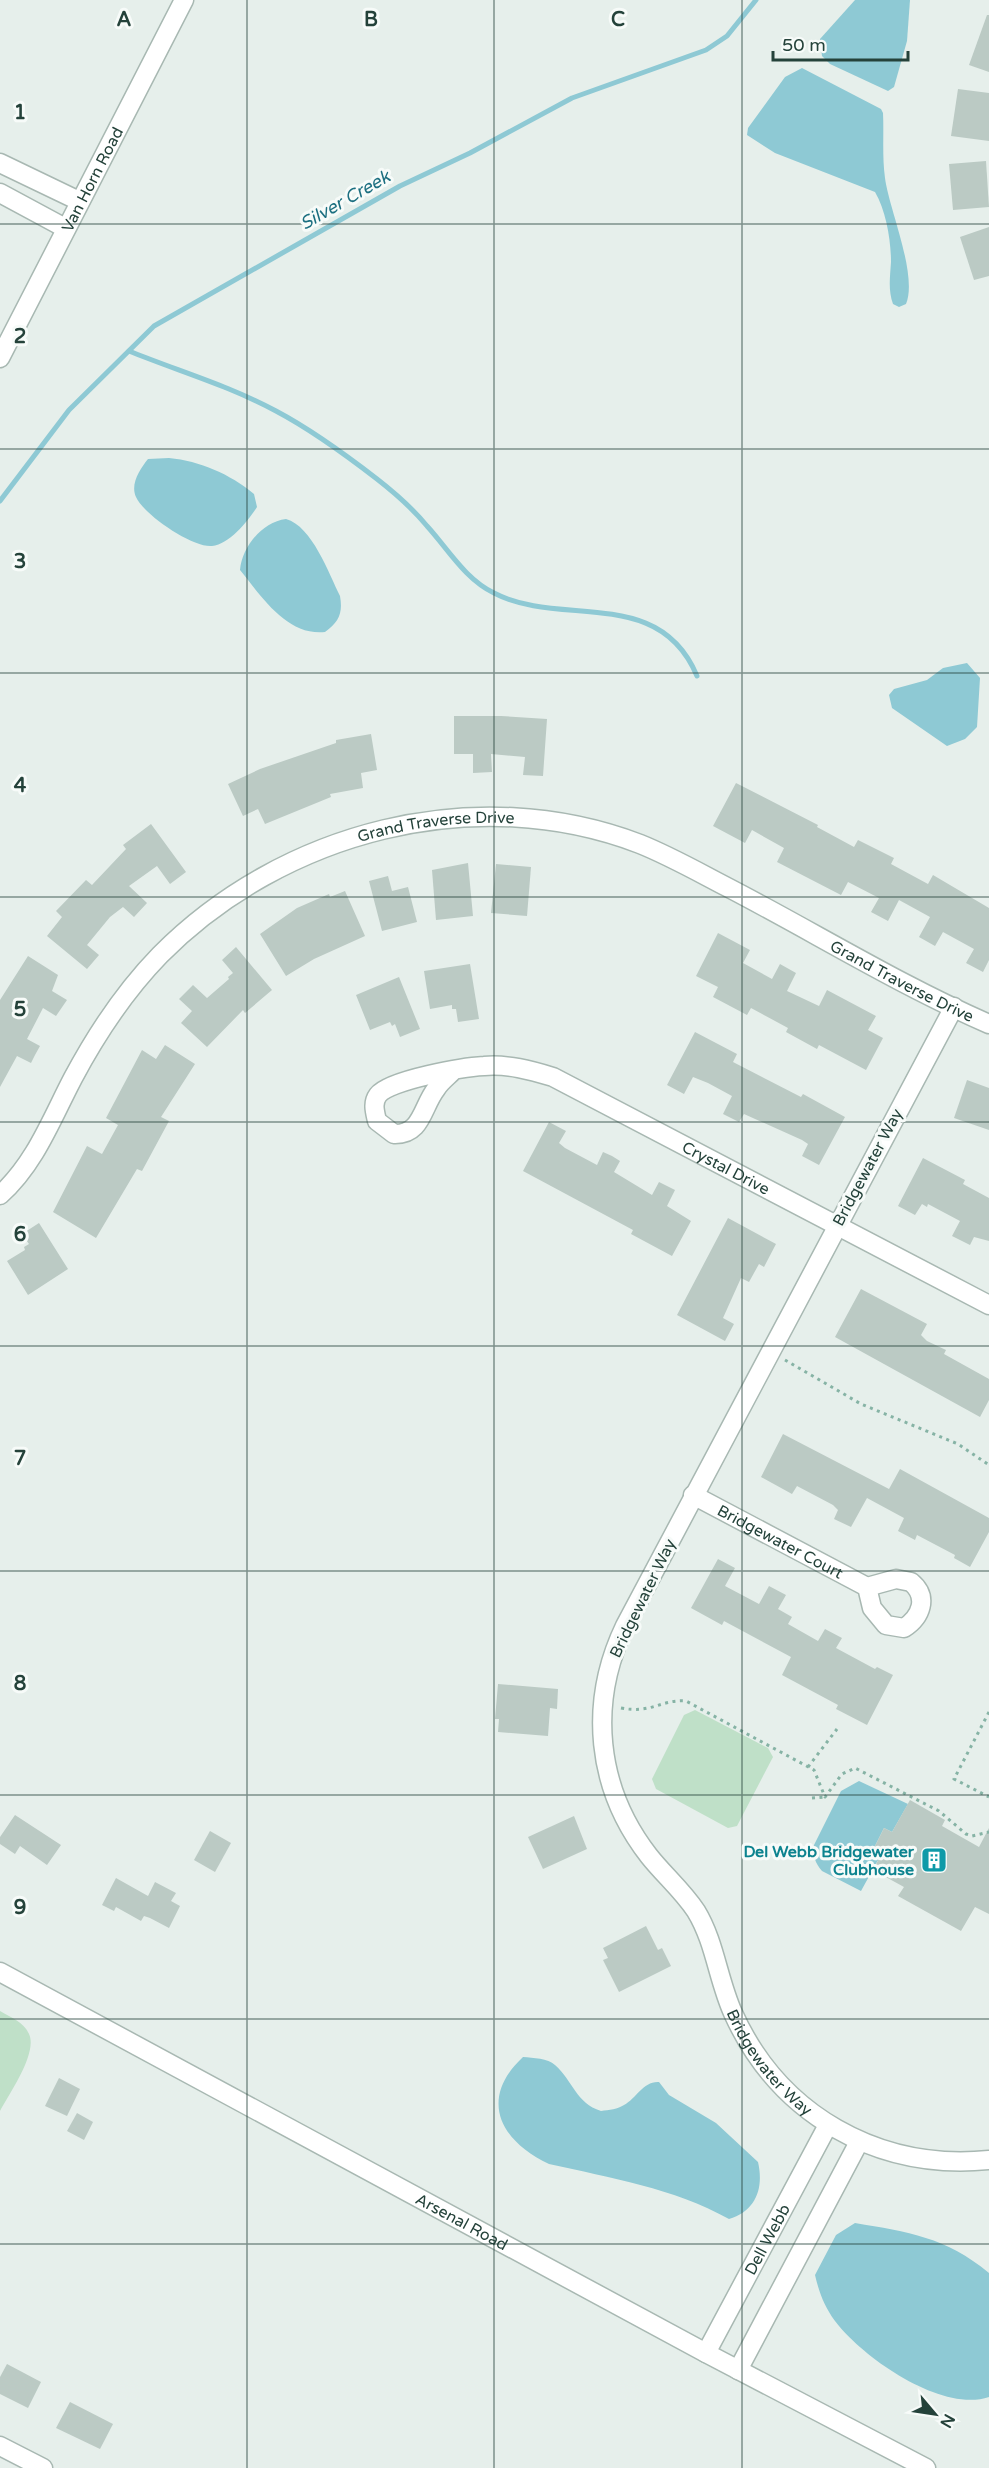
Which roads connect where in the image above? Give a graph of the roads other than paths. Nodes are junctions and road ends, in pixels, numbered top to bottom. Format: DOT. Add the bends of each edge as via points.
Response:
graph roads {
  1 [pos="184,0"];
  2 [pos="0,163"];
  3 [pos="0,194"];
  4 [pos="79,201"];
  5 [pos="65,228"];
  6 [pos="0,358"];
  7 [pos="954,1007"];
  8 [pos="989,1024"];
  9 [pos="453,1071"];
  10 [pos="0,1195"];
  11 [pos="836,1225"];
  12 [pos="989,1305"];
  13 [pos="693,1495"];
  14 [pos="867,1587"];
  15 [pos="0,1972"];
  16 [pos="828,2125"];
  17 [pos="859,2142"];
  18 [pos="989,2160"];
  19 [pos="706,2353"];
  20 [pos="738,2370"];
  21 [pos="0,2445"];
  22 [pos="43,2468"];
  23 [pos="926,2468"];
  1 -- 4 [label="street, Van Horn Road"];
  2 -- 4 [label="street"];
  3 -- 5 [label="street"];
  4 -- 5 [label="street, Van Horn Road"];
  5 -- 6 [label="street, Van Horn Road"];
  7 -- 8 [label="street, Grand Traverse Drive"];
  7 -- 10 [label="street, Grand Traverse Drive" via="678,862 608,834 546,821 484,817 375,830 300,856 251,883 200,919 168,948 128,990 99,1032 26,1165"];
  7 -- 11 [label="street, Bridgewater Way"];
  9 -- 11 [label="street, Crystal Drive" via="485,1065 520,1067 553,1077"];
  11 -- 12 [label="street, Crystal Drive"];
  11 -- 13 [label="street, Bridgewater Way"];
  13 -- 14 [label="street, Bridgewater Court"];
  13 -- 16 [label="street, Bridgewater Way" via="615,1646 601,1705 601,1741 609,1780 622,1814 651,1858 697,1912 724,1993 752,2048 785,2089"];
  15 -- 19 [label="street, Arsenal Road"];
  16 -- 17 [label="street, Bridgewater Way"];
  16 -- 19 [label="street, Dell Webb"];
  17 -- 18 [label="street, Bridgewater Way" via="935,2161"];
  17 -- 20 [label="street"];
  19 -- 20 [label="street, Arsenal Road"];
  20 -- 23 [label="street, Arsenal Road"];
  21 -- 22 [label="street"];
}
